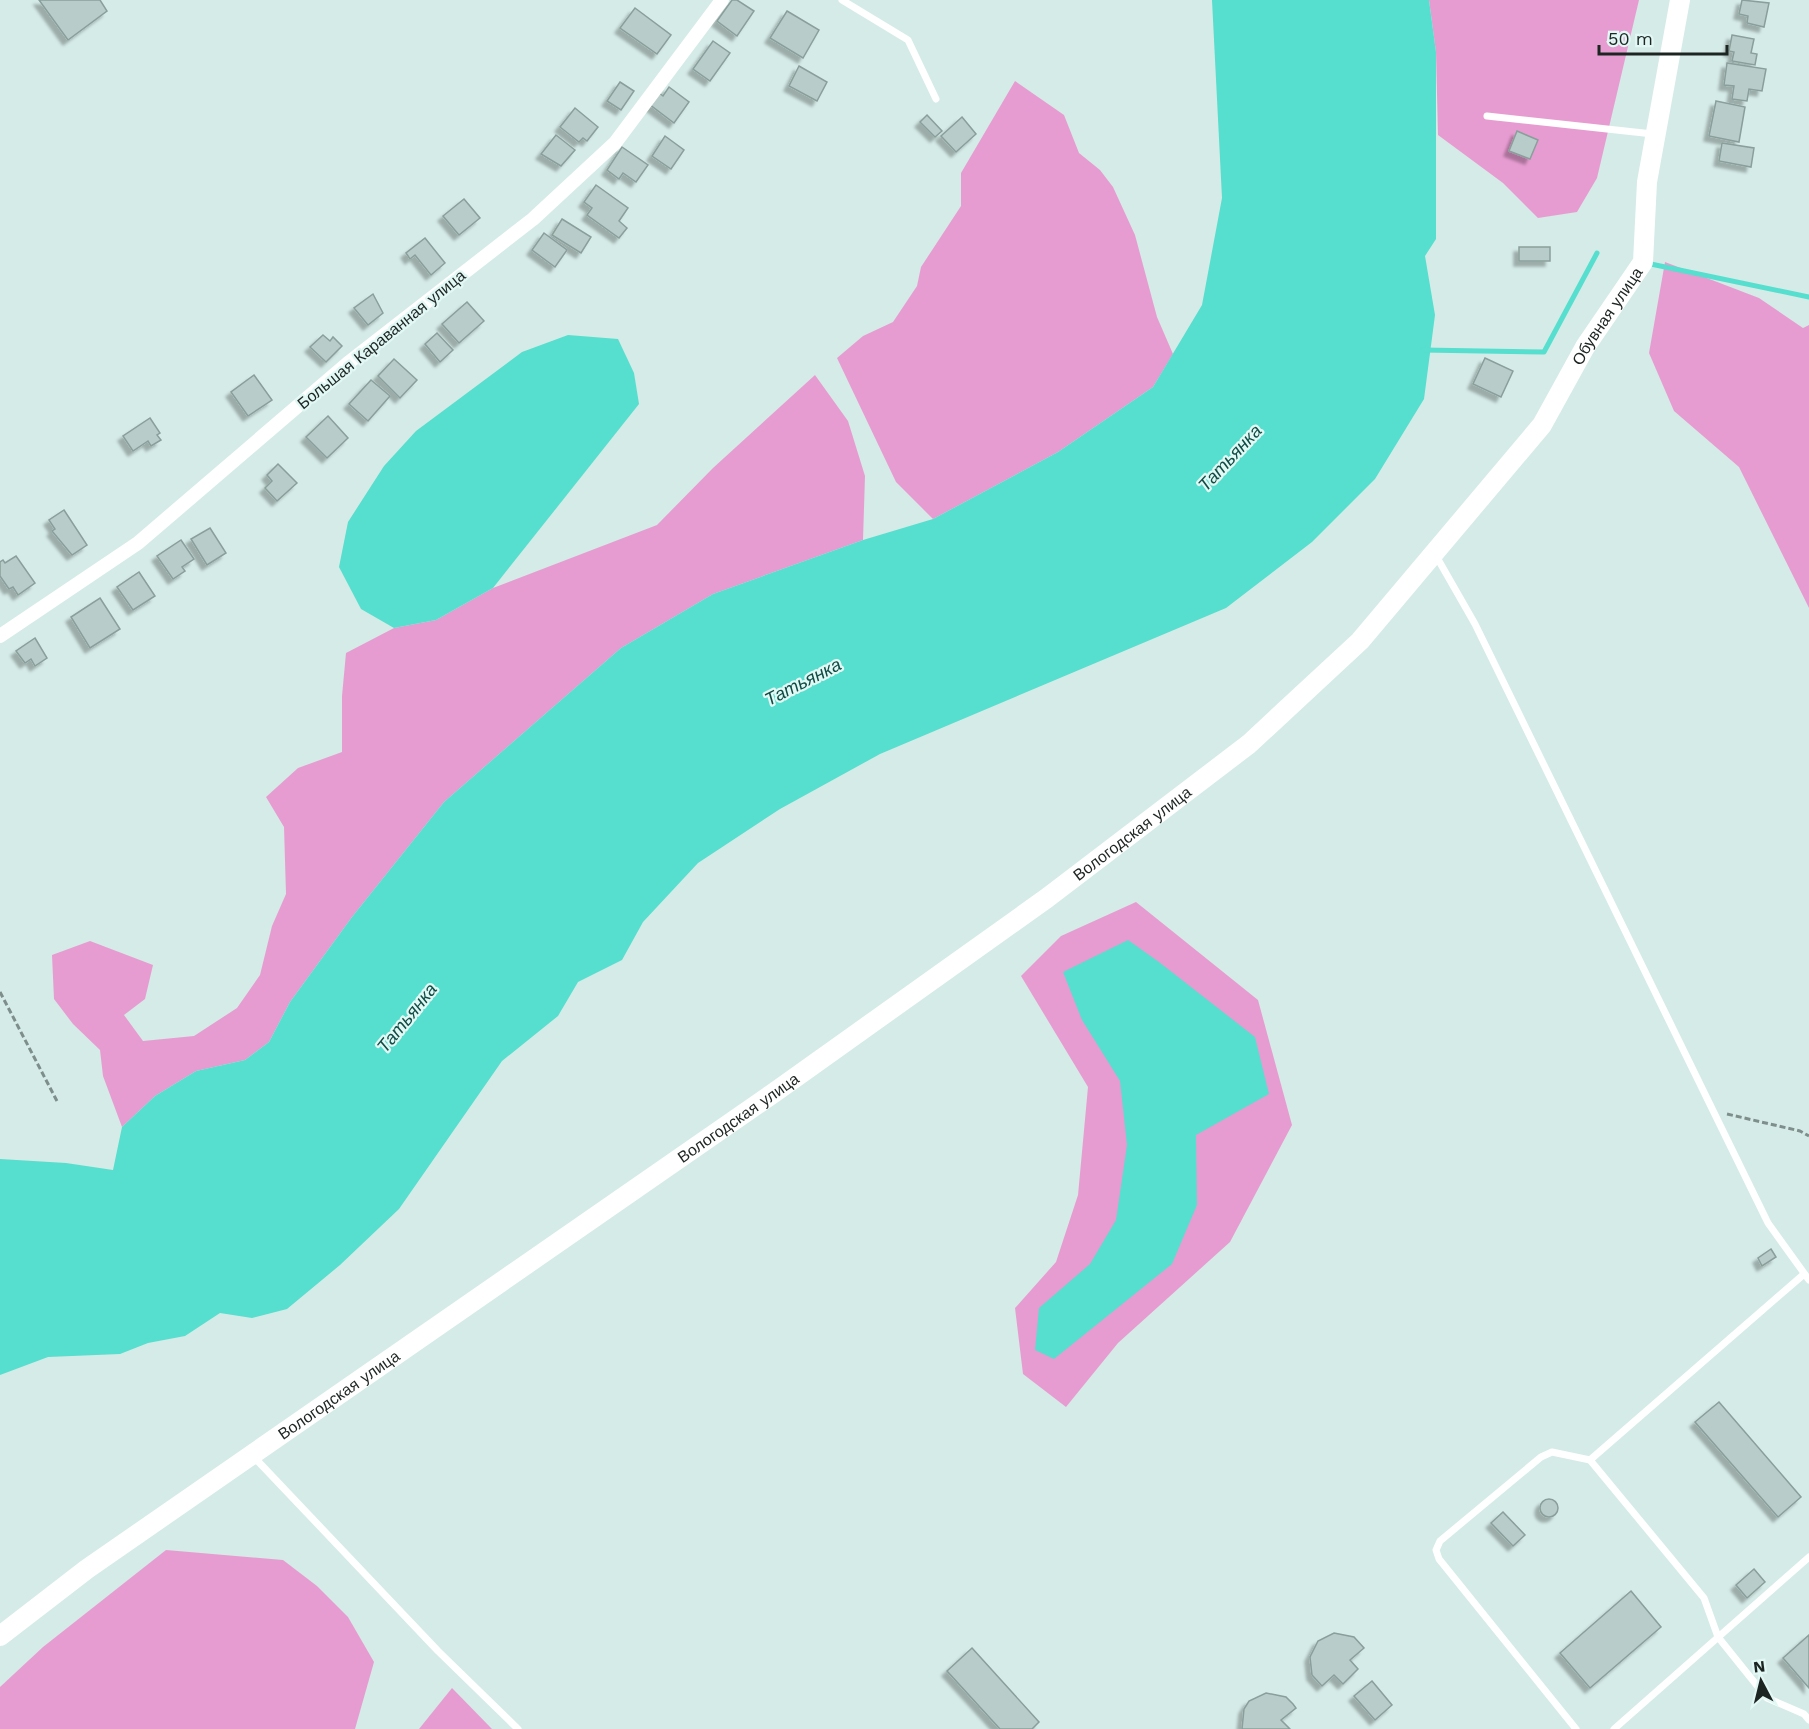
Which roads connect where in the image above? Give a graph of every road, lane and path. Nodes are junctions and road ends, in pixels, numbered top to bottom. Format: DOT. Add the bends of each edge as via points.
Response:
graph roads {
  1 [pos="722,0"];
  2 [pos="842,0"];
  3 [pos="1680,0"];
  4 [pos="936,99"];
  5 [pos="1487,116"];
  6 [pos="1656,134"];
  7 [pos="1435,554"];
  8 [pos="0,636"];
  9 [pos="0,992"];
  10 [pos="58,1103"];
  11 [pos="1713,1111"];
  12 [pos="1809,1136"];
  13 [pos="1806,1278"];
  14 [pos="253,1456"];
  15 [pos="1590,1460"];
  16 [pos="1809,1557"];
  17 [pos="0,1636"];
  18 [pos="1718,1637"];
  19 [pos="1809,1720"];
  20 [pos="518,1729"];
  21 [pos="1576,1729"];
  22 [pos="1614,1729"];
  1 -- 8 [label="street, Большая Караванная улица" via="615,143 533,219 365,349 138,543"];
  2 -- 4 [label="lane" via="908,40"];
  3 -- 6 [label="main road, Обувная улица"];
  5 -- 6 [label="lane"];
  6 -- 7 [label="main road, Обувная улица" via="1647,182 1643,262 1585,347 1542,425"];
  7 -- 11 [label="lane" via="1475,624"];
  7 -- 14 [label="main road, Вологодская улица" via="1360,641 1249,744 1150,821 824,1057"];
  9 -- 10 [label="path"];
  11 -- 12 [label="path"];
  11 -- 13 [label="lane" via="1768,1223"];
  13 -- 15 [label="lane"];
  14 -- 17 [label="main road, Вологодская улица" via="87,1569"];
  14 -- 20 [label="lane" via="438,1651"];
  15 -- 18 [label="lane" via="1704,1598"];
  15 -- 21 [label="lane" via="1552,1452 1541,1457 1440,1541 1436,1550 1439,1559"];
  16 -- 18 [label="lane"];
  18 -- 19 [label="lane" via="1767,1698"];
  18 -- 22 [label="lane"];
}
